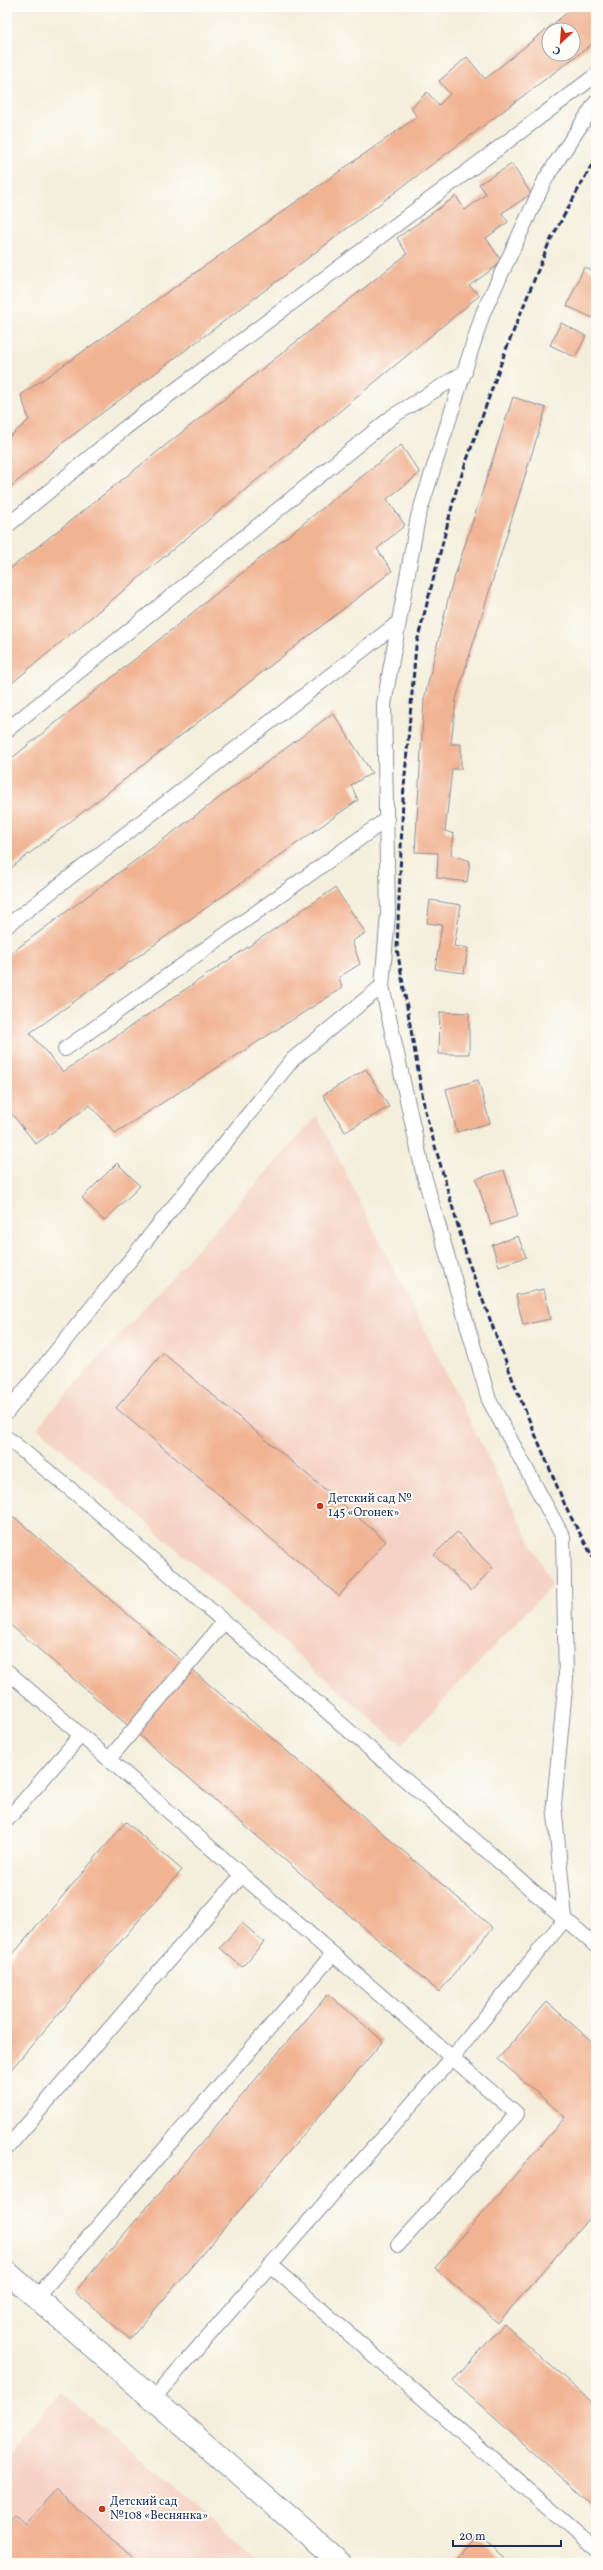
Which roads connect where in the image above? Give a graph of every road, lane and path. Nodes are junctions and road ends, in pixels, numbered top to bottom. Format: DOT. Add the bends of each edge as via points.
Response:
graph roads {
  1 [pos="596,75"];
  2 [pos="596,102"];
  3 [pos="465,372"];
  4 [pos="7,526"];
  5 [pos="399,622"];
  6 [pos="7,730"];
  7 [pos="387,819"];
  8 [pos="7,926"];
  9 [pos="382,986"];
  10 [pos="65,1049"];
  11 [pos="7,1412"];
  12 [pos="7,1438"];
  13 [pos="224,1622"];
  14 [pos="7,1671"];
  15 [pos="81,1735"];
  16 [pos="109,1758"];
  17 [pos="7,1820"];
  18 [pos="242,1875"];
  19 [pos="565,1919"];
  20 [pos="596,1946"];
  21 [pos="333,1954"];
  22 [pos="452,2058"];
  23 [pos="7,2148"];
  24 [pos="398,2245"];
  25 [pos="270,2265"];
  26 [pos="7,2272"];
  27 [pos="36,2298"];
  28 [pos="153,2399"];
  29 [pos="596,2549"];
  30 [pos="341,2563"];
  1 -- 4 [label="lane" via="125,428"];
  2 -- 3 [label="lane" via="546,178 483,313"];
  3 -- 5 [label="lane" via="418,517"];
  3 -- 6 [label="lane" via="393,416"];
  5 -- 7 [label="lane" via="384,704"];
  5 -- 8 [label="lane"];
  7 -- 9 [label="lane" via="388,914"];
  7 -- 10 [label="lane"];
  9 -- 11 [label="lane" via="293,1059"];
  9 -- 19 [label="lane" via="423,1172 489,1400 563,1537 566,1678 554,1804"];
  12 -- 13 [label="lane" via="90,1505"];
  13 -- 16 [label="lane"];
  13 -- 19 [label="lane"];
  14 -- 15 [label="lane"];
  15 -- 16 [label="lane"];
  15 -- 17 [label="lane"];
  16 -- 18 [label="lane"];
  18 -- 21 [label="lane"];
  18 -- 23 [label="lane"];
  19 -- 20 [label="lane"];
  19 -- 22 [label="lane"];
  21 -- 22 [label="lane"];
  21 -- 27 [label="lane"];
  22 -- 24 [label="lane" via="517,2114"];
  22 -- 25 [label="lane"];
  25 -- 28 [label="lane"];
  25 -- 29 [label="lane"];
  26 -- 27 [label="street"];
  27 -- 28 [label="street"];
  28 -- 30 [label="street"];
}
